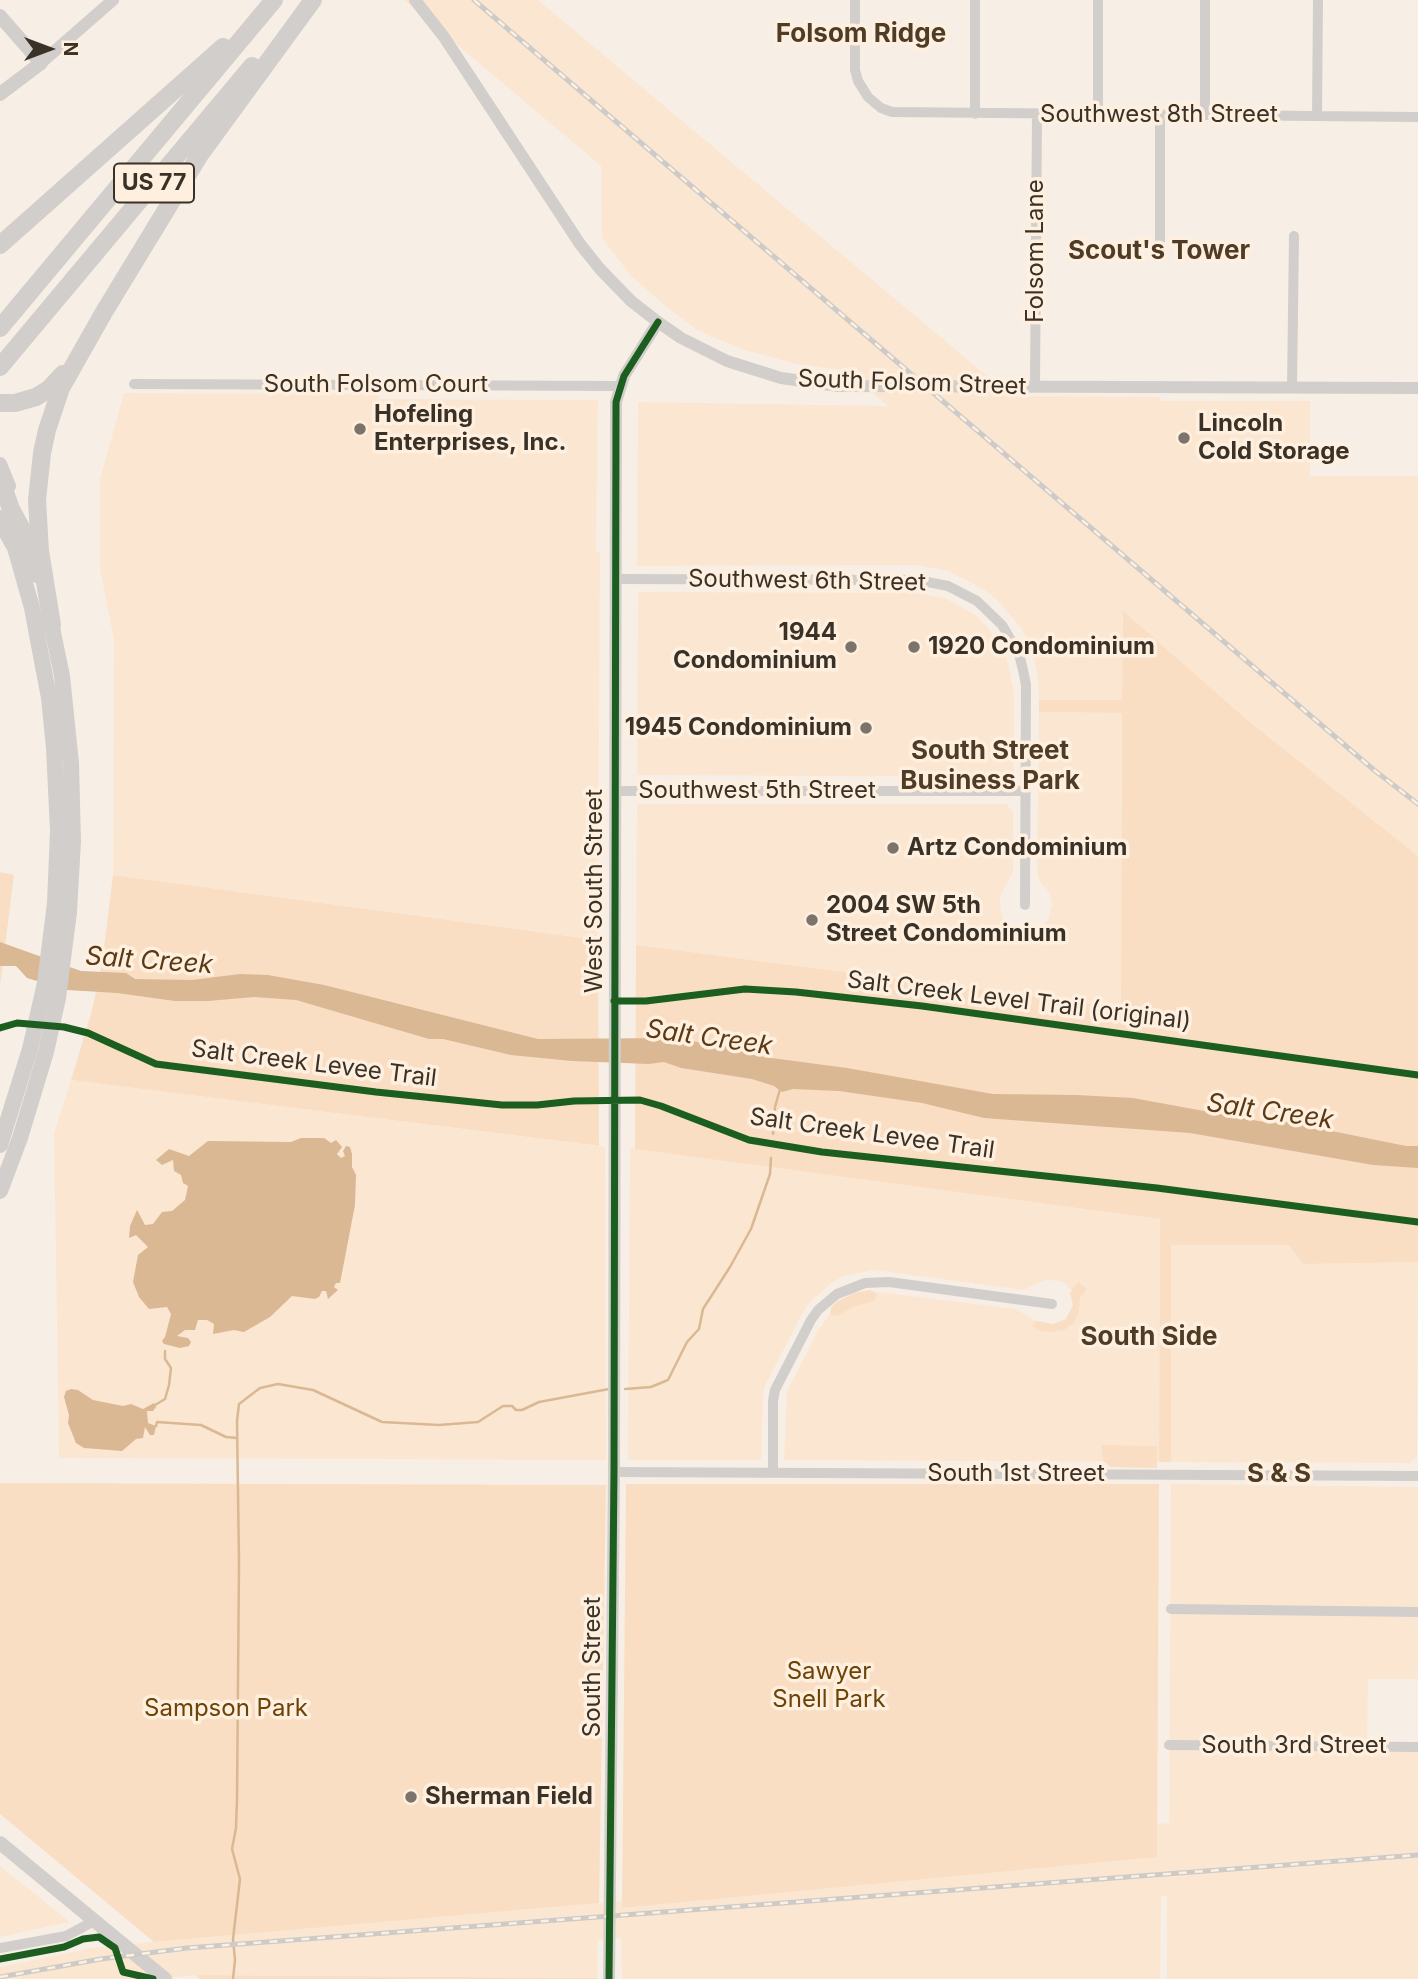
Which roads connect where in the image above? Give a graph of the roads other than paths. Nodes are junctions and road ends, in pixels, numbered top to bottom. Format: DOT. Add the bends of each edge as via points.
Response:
graph roads {
  1 [pos="114,0"];
  2 [pos="310,0"];
  3 [pos="415,0"];
  4 [pos="855,0"];
  5 [pos="975,0"];
  6 [pos="1098,0"];
  7 [pos="1205,0"];
  8 [pos="1318,0"];
  9 [pos="272,2"];
  10 [pos="0,16"];
  11 [pos="41,62"];
  12 [pos="0,94"];
  13 [pos="975,114"];
  14 [pos="1037,114"];
  15 [pos="1098,115"];
  16 [pos="1160,115"];
  17 [pos="1205,115"];
  18 [pos="1317,116"];
  19 [pos="1418,117"];
  20 [pos="1294,236"];
  21 [pos="0,245"];
  22 [pos="1160,247"];
  23 [pos="658,322"];
  24 [pos="0,328"];
  25 [pos="78,355"];
  26 [pos="0,367"];
  27 [pos="134,384"];
  28 [pos="619,386"];
  29 [pos="1035,387"];
  30 [pos="1292,387"];
  31 [pos="1418,388"];
  32 [pos="0,403"];
  33 [pos="0,464"];
  34 [pos="0,478"];
  35 [pos="0,505"];
  36 [pos="0,519"];
  37 [pos="20,540"];
  38 [pos="616,579"];
  39 [pos="52,625"];
  40 [pos="615,790"];
  41 [pos="1026,791"];
  42 [pos="1025,905"];
  43 [pos="38,1050"];
  44 [pos="0,1145"];
  45 [pos="0,1191"];
  46 [pos="1052,1304"];
  47 [pos="614,1472"];
  48 [pos="773,1473"];
  49 [pos="1418,1476"];
  50 [pos="1171,1609"];
  51 [pos="1418,1612"];
  52 [pos="1170,1745"];
  53 [pos="1418,1747"];
  54 [pos="0,1843"];
  55 [pos="96,1920"];
  56 [pos="0,1948"];
  57 [pos="166,1979"];
  58 [pos="178,1979"];
  59 [pos="611,1979"];
  1 -- 11 [label="street"];
  2 -- 25 [label="highway" via="199,156"];
  2 -- 26 [label="highway, US 77"];
  3 -- 23 [label="street, South Folsom Street" via="580,244 618,289"];
  4 -- 13 [label="street, Southwest 8th Street" via="855,70 874,103 900,113"];
  5 -- 13 [label="street"];
  6 -- 15 [label="street"];
  7 -- 17 [label="street"];
  8 -- 18 [label="street"];
  9 -- 21 [label="highway"];
  9 -- 24 [label="highway, US 77"];
  10 -- 11 [label="main road"];
  11 -- 12 [label="main road"];
  13 -- 14 [label="street, Southwest 8th Street"];
  14 -- 15 [label="street, Southwest 8th Street"];
  14 -- 29 [label="street, Folsom Lane"];
  15 -- 16 [label="street, Southwest 8th Street"];
  16 -- 17 [label="street, Southwest 8th Street"];
  16 -- 22 [label="street"];
  17 -- 18 [label="street, Southwest 8th Street"];
  18 -- 19 [label="street, Southwest 8th Street"];
  20 -- 30 [label="street"];
  23 -- 28 [label="street, West South Street"];
  23 -- 29 [label="street, South Folsom Street" via="727,361 800,382"];
  25 -- 32 [label="highway" via="43,394 22,402"];
  25 -- 39 [label="highway" via="53,409 38,475 37,524"];
  27 -- 28 [label="street, South Folsom Court"];
  28 -- 38 [label="street, West South Street"];
  29 -- 30 [label="street, South Folsom Street"];
  30 -- 31 [label="street, South Folsom Street"];
  33 -- 37 [label="main road"];
  34 -- 37 [label="highway"];
  35 -- 37 [label="main road"];
  36 -- 37 [label="highway"];
  37 -- 39 [label="main road"];
  37 -- 43 [label="main road" via="49,698 57,790 55,902"];
  38 -- 40 [label="street, West South Street"];
  38 -- 41 [label="street, Southwest 6th Street" via="917,580 948,586 990,611 1011,639 1023,670"];
  39 -- 43 [label="main road" via="71,763 73,841 58,998"];
  40 -- 41 [label="street, Southwest 5th Street"];
  40 -- 47 [label="street, West South Street"];
  41 -- 42 [label="street"];
  43 -- 44 [label="main road"];
  43 -- 45 [label="main road" via="23,1128"];
  46 -- 48 [label="street" via="889,1282 864,1283 837,1294 811,1320 775,1390"];
  47 -- 48 [label="street, South 1st Street"];
  47 -- 59 [label="street, South Street"];
  48 -- 49 [label="street, South 1st Street"];
  50 -- 51 [label="street"];
  52 -- 53 [label="street, South 3rd Street"];
  54 -- 55 [label="main road"];
  55 -- 56 [label="street" via="66,1936"];
  55 -- 57 [label="main road"];
  55 -- 58 [label="main road" via="109,1924"];
}
